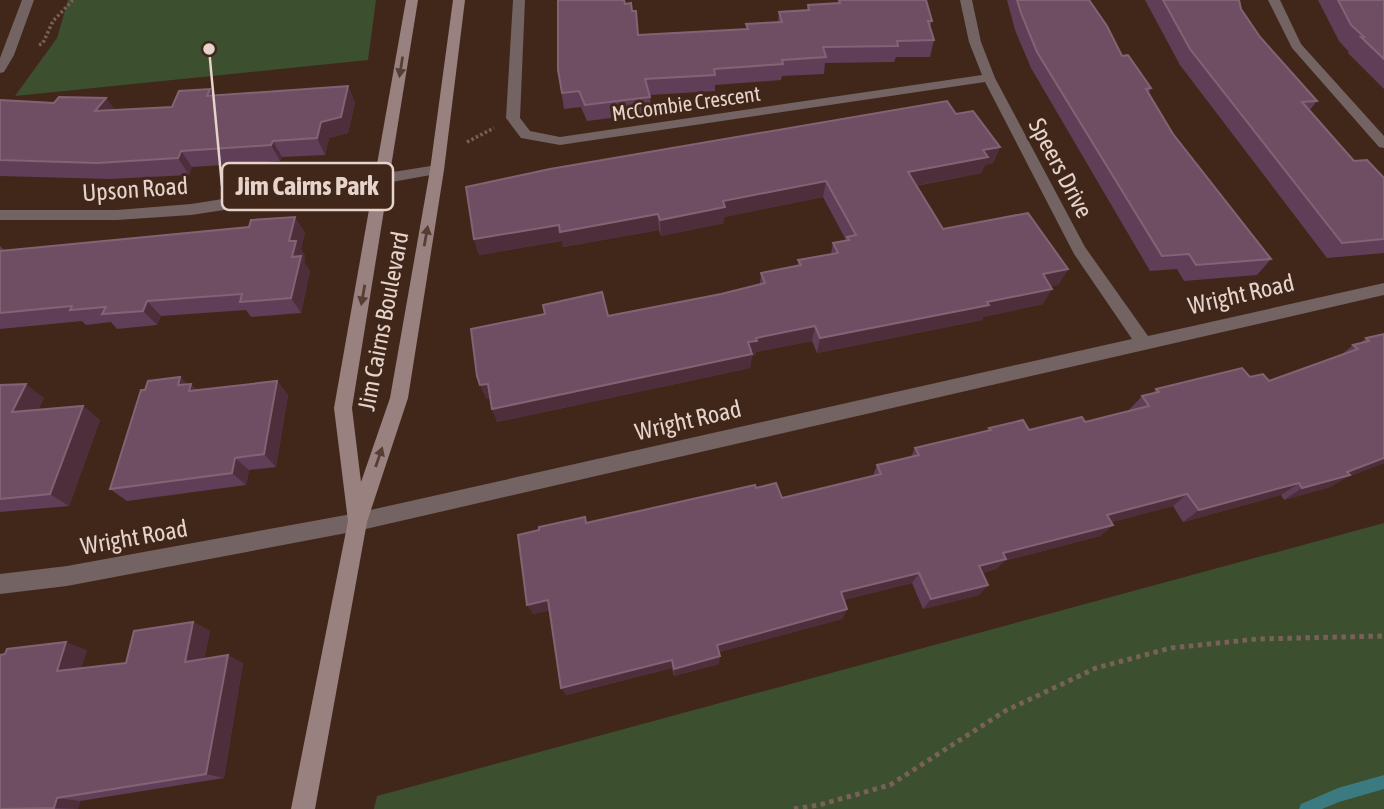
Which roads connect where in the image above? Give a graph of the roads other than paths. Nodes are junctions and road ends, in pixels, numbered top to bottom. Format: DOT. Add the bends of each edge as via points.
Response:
graph roads {
  1 [pos="28,0"];
  2 [pos="412,0"];
  3 [pos="459,0"];
  4 [pos="519,0"];
  5 [pos="965,0"];
  6 [pos="1274,0"];
  7 [pos="0,69"];
  8 [pos="989,78"];
  9 [pos="1384,144"];
  10 [pos="438,163"];
  11 [pos="383,179"];
  12 [pos="0,215"];
  13 [pos="1384,289"];
  14 [pos="1144,344"];
  15 [pos="357,522"];
  16 [pos="0,584"];
  17 [pos="303,809"];
  1 -- 7 [label="street"];
  2 -- 11 [label="street, Jim Cairns Boulevard, one-way"];
  3 -- 10 [label="street, Jim Cairns Boulevard"];
  4 -- 8 [label="street, McCombie Crescent" via="513,118 526,135 560,141"];
  5 -- 8 [label="street, Speers Drive"];
  6 -- 9 [label="street" via="1287,31 1311,64"];
  8 -- 14 [label="street, Speers Drive" via="1079,250"];
  10 -- 11 [label="street, Upson Road"];
  15 -- 10 [label="street, Jim Cairns Boulevard, one-way" via="399,398"];
  11 -- 12 [label="street, Upson Road" via="158,212"];
  11 -- 15 [label="street, Jim Cairns Boulevard, one-way" via="343,408"];
  13 -- 14 [label="street, Wright Road"];
  14 -- 15 [label="street, Wright Road"];
  15 -- 16 [label="street, Wright Road"];
  15 -- 17 [label="street, Jim Cairns Boulevard"];
}
